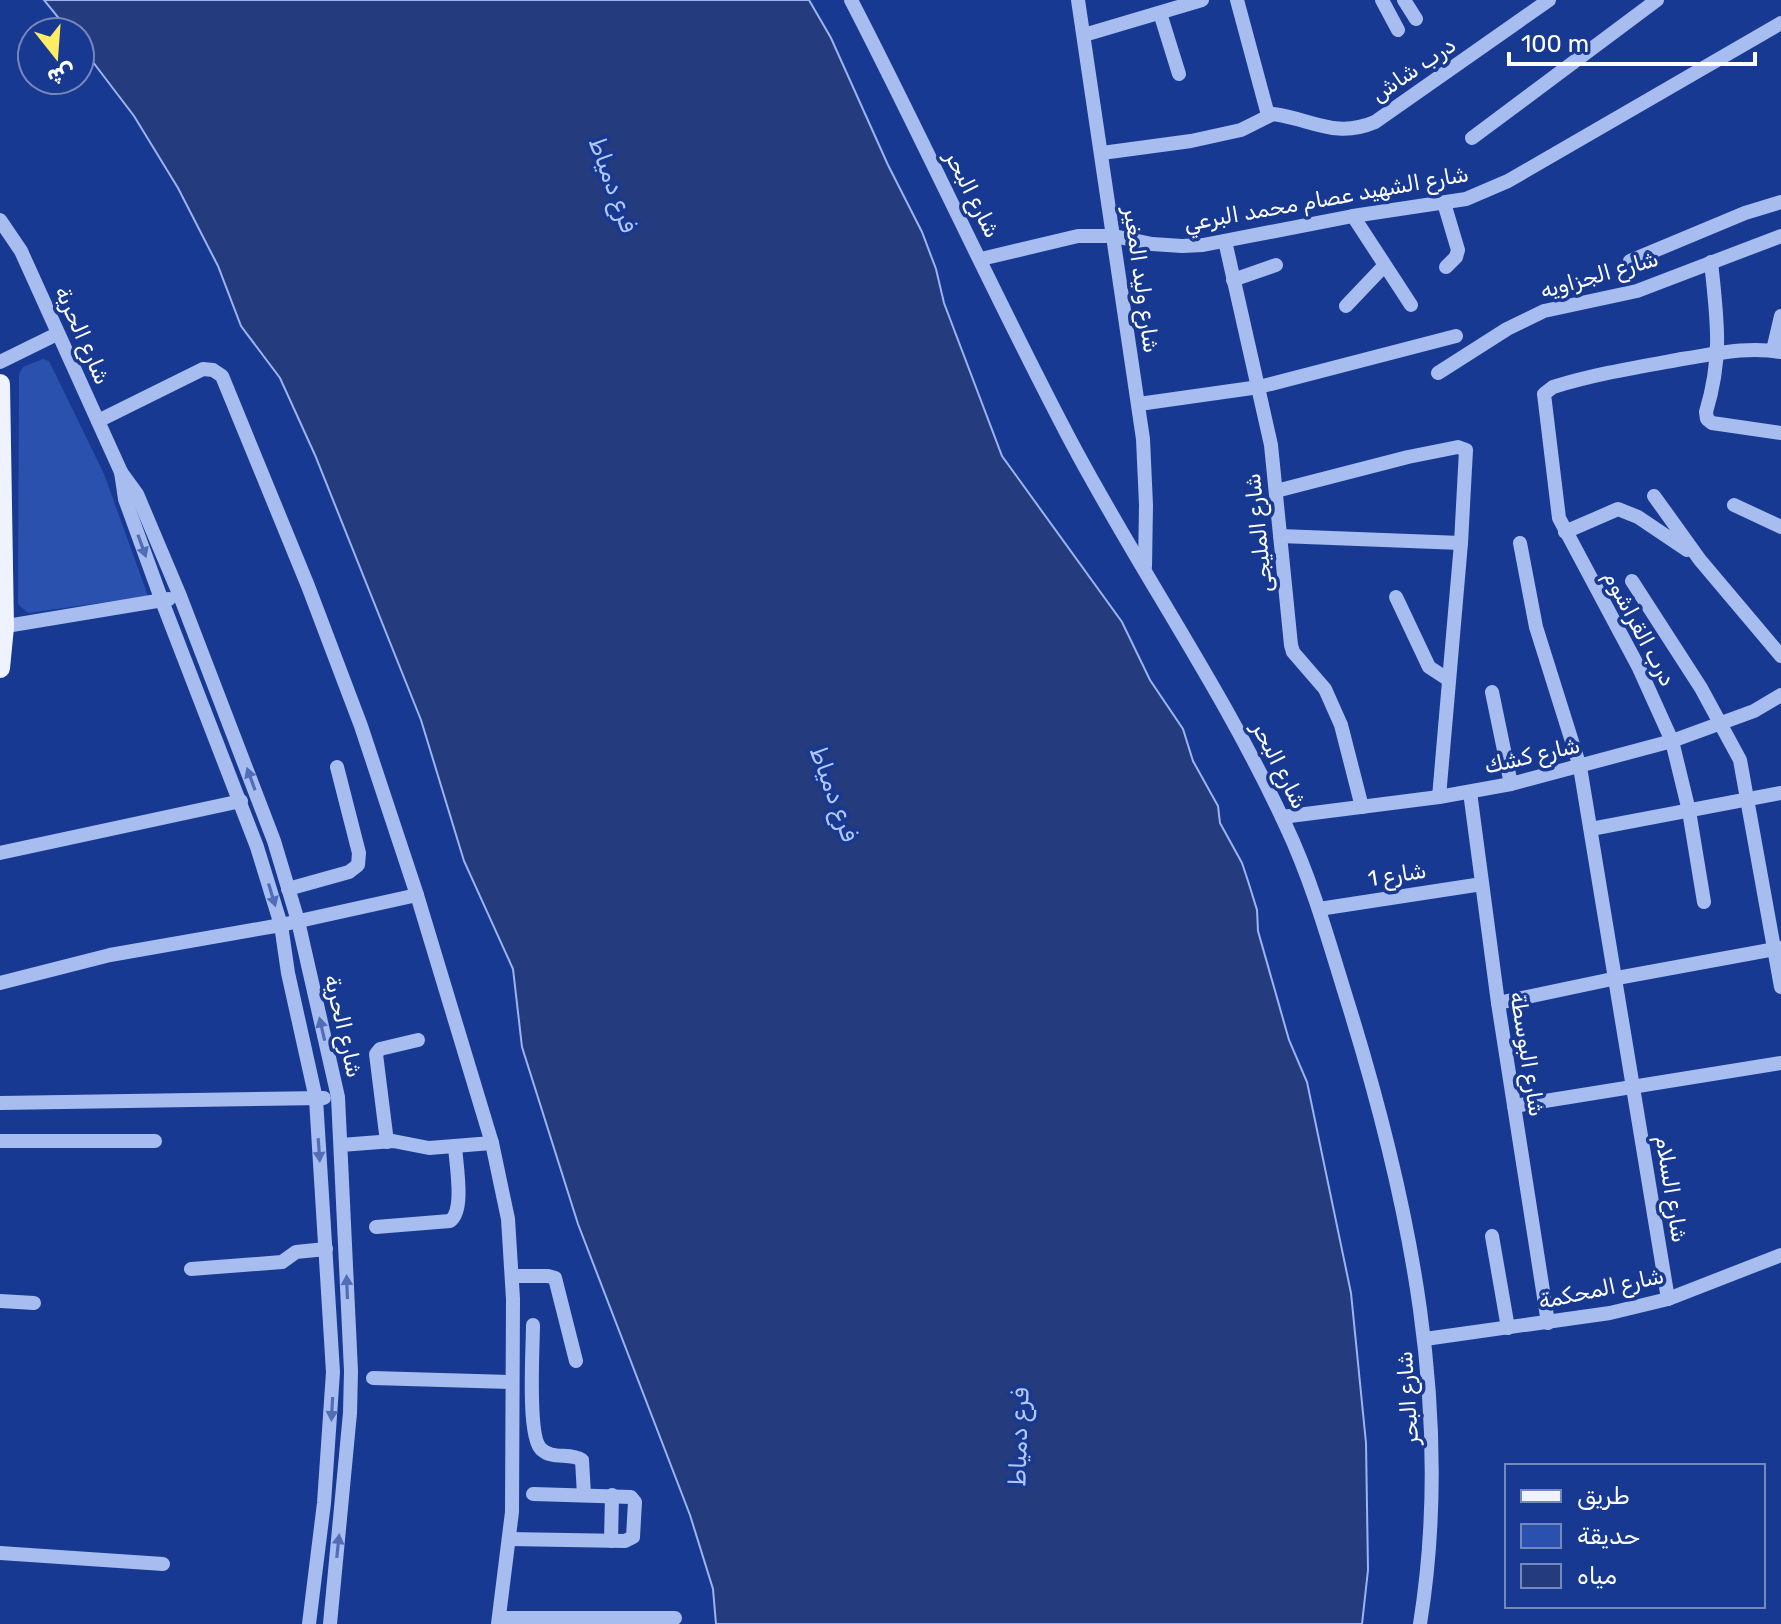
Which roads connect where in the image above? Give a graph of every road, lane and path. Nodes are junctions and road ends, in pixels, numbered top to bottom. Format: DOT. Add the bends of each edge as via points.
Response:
graph roads {
  1 [pos="851,0"];
  2 [pos="1078,0"];
  3 [pos="1202,0"];
  4 [pos="1237,0"];
  5 [pos="1382,0"];
  6 [pos="1404,0"];
  7 [pos="1549,0"];
  8 [pos="1657,0"];
  9 [pos="1160,13"];
  10 [pos="1416,19"];
  11 [pos="1781,23"];
  12 [pos="1398,30"];
  13 [pos="1084,35"];
  14 [pos="1179,74"];
  15 [pos="1268,115"];
  16 [pos="1472,138"];
  17 [pos="1102,153"];
  18 [pos="1781,202"];
  19 [pos="1444,203"];
  20 [pos="1353,216"];
  21 [pos="0,220"];
  22 [pos="1114,236"];
  23 [pos="1781,236"];
  24 [pos="1225,241"];
  25 [pos="981,259"];
  26 [pos="1630,261"];
  27 [pos="1711,262"];
  28 [pos="1276,265"];
  29 [pos="1384,266"];
  30 [pos="1446,267"];
  31 [pos="1233,280"];
  32 [pos="1411,305"];
  33 [pos="1346,306"];
  34 [pos="1781,316"];
  35 [pos="57,334"];
  36 [pos="1456,336"];
  37 [pos="1777,351"];
  38 [pos="1719,353"];
  39 [pos="0,362"];
  40 [pos="1438,373"];
  41 [pos="0,384"];
  42 [pos="1259,387"];
  43 [pos="1139,404"];
  44 [pos="98,421"];
  45 [pos="1781,433"];
  46 [pos="121,472"];
  47 [pos="1276,491"];
  48 [pos="1654,496"];
  49 [pos="1734,505"];
  50 [pos="1781,527"];
  51 [pos="1565,532"];
  52 [pos="1280,536"];
  53 [pos="1461,543"];
  54 [pos="1520,543"];
  55 [pos="1700,560"];
  56 [pos="1145,567"];
  57 [pos="1632,581"];
  58 [pos="180,596"];
  59 [pos="1396,597"];
  60 [pos="162,601"];
  61 [pos="2,627"];
  62 [pos="1781,656"];
  63 [pos="0,668"];
  64 [pos="1449,680"];
  65 [pos="1492,692"];
  66 [pos="1781,695"];
  67 [pos="1722,723"];
  68 [pos="1672,741"];
  69 [pos="337,767"];
  70 [pos="1580,767"];
  71 [pos="1511,784"];
  72 [pos="1470,792"];
  73 [pos="1781,793"];
  74 [pos="1439,797"];
  75 [pos="1748,800"];
  76 [pos="241,801"];
  77 [pos="1362,807"];
  78 [pos="1689,811"];
  79 [pos="1282,817"];
  80 [pos="1591,829"];
  81 [pos="274,841"];
  82 [pos="257,847"];
  83 [pos="0,853"];
  84 [pos="1482,884"];
  85 [pos="288,889"];
  86 [pos="417,895"];
  87 [pos="1704,902"];
  88 [pos="1319,909"];
  89 [pos="298,921"];
  90 [pos="281,925"];
  91 [pos="1778,948"];
  92 [pos="308,968"];
  93 [pos="288,973"];
  94 [pos="1617,978"];
  95 [pos="0,983"];
  96 [pos="1781,987"];
  97 [pos="1498,1003"];
  98 [pos="418,1040"];
  99 [pos="1781,1063"];
  100 [pos="1634,1087"];
  101 [pos="338,1097"];
  102 [pos="316,1099"];
  103 [pos="0,1103"];
  104 [pos="1514,1106"];
  105 [pos="0,1141"];
  106 [pos="155,1141"];
  107 [pos="387,1142"];
  108 [pos="492,1143"];
  109 [pos="341,1145"];
  110 [pos="455,1146"];
  111 [pos="376,1227"];
  112 [pos="1492,1236"];
  113 [pos="346,1240"];
  114 [pos="326,1246"];
  115 [pos="1781,1255"];
  116 [pos="191,1269"];
  117 [pos="512,1276"];
  118 [pos="1668,1299"];
  119 [pos="0,1301"];
  120 [pos="34,1303"];
  121 [pos="1548,1323"];
  122 [pos="533,1325"];
  123 [pos="1508,1328"];
  124 [pos="1425,1339"];
  125 [pos="576,1361"];
  126 [pos="351,1371"];
  127 [pos="333,1372"];
  128 [pos="373,1378"];
  129 [pos="512,1382"];
  130 [pos="533,1494"];
  131 [pos="584,1495"];
  132 [pos="612,1495"];
  133 [pos="509,1539"];
  134 [pos="611,1541"];
  135 [pos="0,1553"];
  136 [pos="163,1564"];
  137 [pos="675,1618"];
  138 [pos="498,1621"];
  139 [pos="309,1624"];
  140 [pos="330,1624"];
  141 [pos="1420,1624"];
  1 -- 25 [label="street, شارع البحر"];
  2 -- 13 [label="street, شارع وليد المغير"];
  3 -- 9 [label="street"];
  4 -- 15 [label="street"];
  5 -- 12 [label="street"];
  6 -- 10 [label="street"];
  7 -- 15 [label="street, درب شاش" via="1363,127 1337,130"];
  8 -- 16 [label="street"];
  9 -- 13 [label="street"];
  9 -- 14 [label="street"];
  11 -- 19 [label="street, شارع الشهيد عصام محمد البرعي" via="1508,181 1477,196"];
  13 -- 17 [label="street, شارع وليد المغير"];
  15 -- 17 [label="street" via="1241,130"];
  17 -- 22 [label="street, شارع وليد المغير"];
  18 -- 26 [label="street"];
  19 -- 20 [label="street, شارع الشهيد عصام محمد البرعي"];
  19 -- 30 [label="street" via="1458,250"];
  20 -- 24 [label="street, شارع الشهيد عصام محمد البرعي"];
  20 -- 29 [label="street"];
  21 -- 35 [label="street, شارع الحرية" via="21,251"];
  22 -- 24 [label="street, شارع الشهيد عصام محمد البرعي" via="1182,246"];
  22 -- 25 [label="street, شارع الشهيد عصام محمد البرعي" via="1078,236"];
  22 -- 43 [label="street, شارع وليد المغير"];
  23 -- 27 [label="street, شارع الجزاويه"];
  24 -- 31 [label="street, شارع المليجى"];
  25 -- 56 [label="street, شارع البحر" via="1068,436"];
  27 -- 38 [label="street"];
  27 -- 40 [label="street, شارع الجزاويه" via="1637,291 1544,311"];
  28 -- 31 [label="street"];
  29 -- 32 [label="street"];
  29 -- 33 [label="street"];
  31 -- 42 [label="street, شارع المليجى"];
  34 -- 37 [label="street"];
  35 -- 39 [label="street"];
  35 -- 44 [label="street, شارع الحرية"];
  36 -- 42 [label="street"];
  37 -- 38 [label="street"];
  38 -- 45 [label="street" via="1706,412 1709,421"];
  38 -- 51 [label="street, درب القراشوم" via="1615,370 1547,389 1557,506"];
  41 -- 61 [label="main road"];
  42 -- 43 [label="street"];
  42 -- 47 [label="street, شارع المليجى"];
  43 -- 56 [label="street, شارع وليد المغير"];
  44 -- 46 [label="street, شارع الحرية"];
  44 -- 86 [label="street" via="203,369 222,376 361,726"];
  46 -- 58 [label="street, شارع الحرية" via="137,494"];
  46 -- 60 [label="street, شارع الحرية, one-way" via="122,490"];
  47 -- 52 [label="street, شارع المليجى"];
  47 -- 53 [label="street" via="1462,448 1466,452"];
  48 -- 55 [label="street"];
  49 -- 50 [label="street"];
  51 -- 55 [label="street" via="1618,509 1665,533"];
  51 -- 68 [label="street, درب القراشوم"];
  52 -- 53 [label="street"];
  52 -- 77 [label="street, شارع المليجى" via="1293,652 1325,689 1341,725"];
  53 -- 64 [label="street"];
  54 -- 70 [label="street, شارع السلام" via="1536,627"];
  55 -- 62 [label="street"];
  56 -- 79 [label="street, شارع البحر"];
  57 -- 67 [label="street"];
  58 -- 60 [label="street"];
  81 -- 58 [label="street, شارع الحرية, one-way"];
  59 -- 64 [label="street" via="1429,667"];
  60 -- 61 [label="street"];
  60 -- 76 [label="street, شارع الحرية"];
  61 -- 63 [label="main road"];
  64 -- 74 [label="street"];
  65 -- 71 [label="street"];
  66 -- 67 [label="street, شارع كشك"];
  67 -- 68 [label="street, شارع كشك"];
  67 -- 75 [label="street" via="1740,760"];
  68 -- 70 [label="street, شارع كشك"];
  68 -- 78 [label="street, درب القراشوم"];
  69 -- 85 [label="street" via="358,865"];
  70 -- 71 [label="street, شارع كشك"];
  70 -- 80 [label="street, شارع السلام"];
  71 -- 72 [label="street, شارع كشك"];
  72 -- 74 [label="street, شارع كشك"];
  72 -- 84 [label="street, شارع البوسطة"];
  73 -- 75 [label="street"];
  74 -- 77 [label="street, شارع كشك"];
  75 -- 78 [label="street"];
  75 -- 91 [label="street"];
  76 -- 82 [label="street, شارع الحرية"];
  76 -- 83 [label="street"];
  77 -- 79 [label="street, شارع كشك"];
  78 -- 80 [label="street"];
  78 -- 87 [label="street, درب القراشوم"];
  79 -- 88 [label="street, شارع البحر"];
  80 -- 94 [label="street, شارع السلام"];
  81 -- 82 [label="street"];
  81 -- 85 [label="street, شارع الحرية"];
  82 -- 90 [label="street, شارع الحرية, one-way"];
  84 -- 88 [label="street, شارع 1"];
  84 -- 97 [label="street, شارع البوسطة"];
  85 -- 89 [label="street, شارع الحرية"];
  86 -- 89 [label="street"];
  86 -- 108 [label="street"];
  88 -- 124 [label="street, شارع البحر" via="1370,1071 1399,1188"];
  89 -- 90 [label="street"];
  89 -- 92 [label="street, شارع الحرية"];
  90 -- 93 [label="street, شارع الحرية"];
  90 -- 95 [label="street" via="110,955"];
  91 -- 94 [label="street"];
  91 -- 96 [label="street"];
  92 -- 93 [label="street"];
  101 -- 92 [label="street, شارع الحرية, one-way"];
  93 -- 102 [label="street, شارع الحرية"];
  94 -- 97 [label="street"];
  94 -- 100 [label="street, شارع السلام"];
  97 -- 104 [label="street, شارع البوسطة"];
  98 -- 107 [label="street" via="376,1054"];
  99 -- 100 [label="street"];
  100 -- 104 [label="street"];
  100 -- 118 [label="street, شارع السلام"];
  101 -- 102 [label="street"];
  101 -- 109 [label="street, شارع الحرية"];
  102 -- 103 [label="street"];
  102 -- 114 [label="street, شارع الحرية, one-way"];
  104 -- 121 [label="street, شارع البوسطة"];
  105 -- 106 [label="street"];
  107 -- 109 [label="street"];
  107 -- 110 [label="street"];
  108 -- 110 [label="street"];
  108 -- 117 [label="street" via="508,1219"];
  109 -- 113 [label="street, شارع الحرية"];
  110 -- 111 [label="street" via="455,1218"];
  112 -- 123 [label="street"];
  113 -- 114 [label="street"];
  126 -- 113 [label="street, شارع الحرية, one-way"];
  114 -- 116 [label="street" via="279,1262"];
  114 -- 127 [label="street, شارع الحرية"];
  115 -- 118 [label="street, شارع المحكمة"];
  117 -- 125 [label="street" via="557,1281"];
  117 -- 129 [label="street"];
  118 -- 121 [label="street, شارع المحكمة"];
  119 -- 120 [label="street"];
  121 -- 123 [label="street, شارع المحكمة"];
  122 -- 131 [label="street" via="535,1441 545,1452 582,1460"];
  123 -- 124 [label="street, شارع المحكمة"];
  124 -- 141 [label="street, شارع البحر" via="1433,1466 1431,1540"];
  126 -- 127 [label="street"];
  140 -- 126 [label="street, شارع الحرية, one-way"];
  127 -- 139 [label="street, شارع الحرية, one-way"];
  128 -- 129 [label="street"];
  129 -- 133 [label="street"];
  130 -- 131 [label="street"];
  131 -- 132 [label="street"];
  132 -- 134 [label="street"];
  132 -- 134 [label="street" via="635,1502 634,1534 629,1541"];
  133 -- 134 [label="street"];
  133 -- 138 [label="street"];
  135 -- 136 [label="street"];
  137 -- 138 [label="street"];
}
